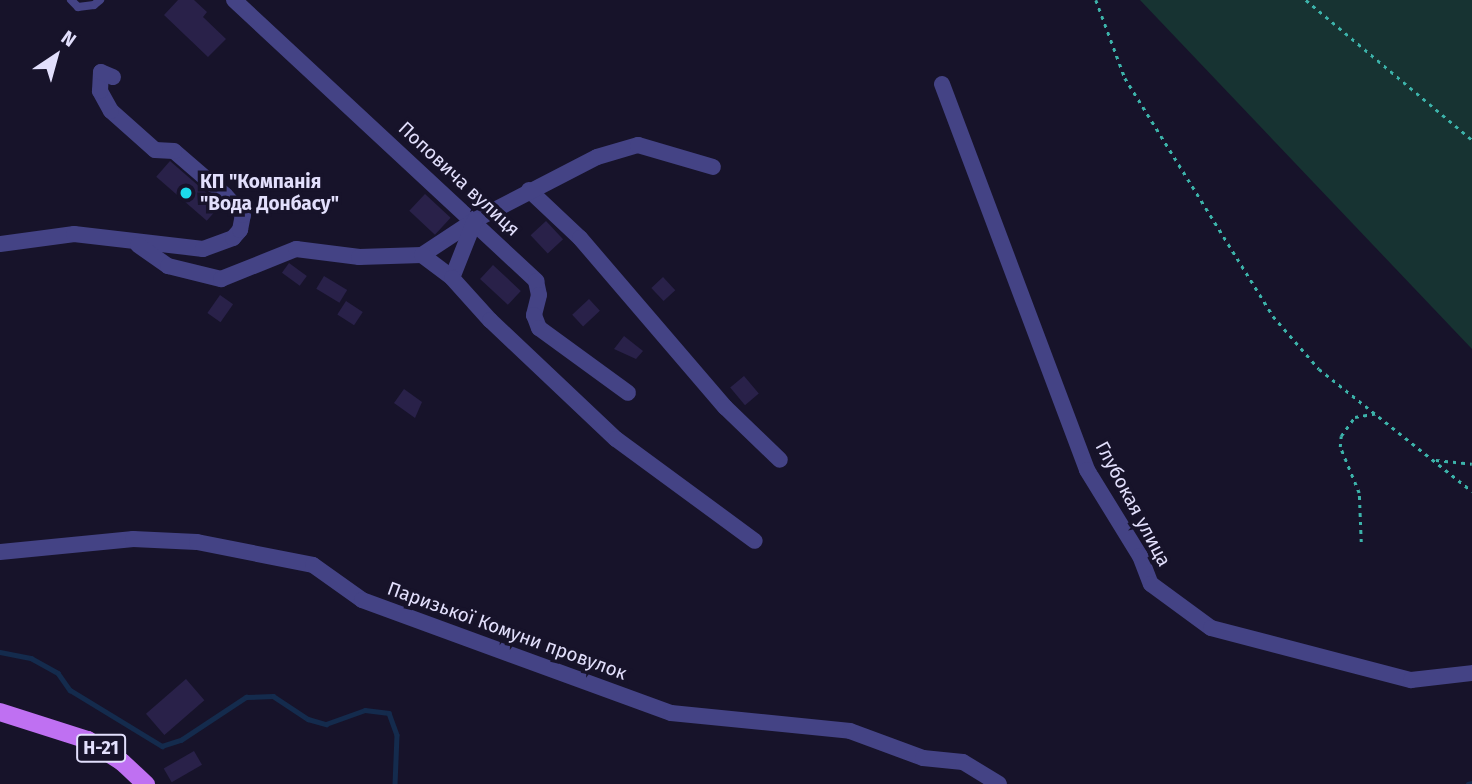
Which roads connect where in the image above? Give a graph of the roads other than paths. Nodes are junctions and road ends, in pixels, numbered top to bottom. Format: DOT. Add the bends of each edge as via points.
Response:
graph roads {
  1 [pos="71,0"];
  2 [pos="100,0"];
  3 [pos="234,0"];
  4 [pos="113,77"];
  5 [pos="942,84"];
  6 [pos="713,167"];
  7 [pos="529,190"];
  8 [pos="475,220"];
  9 [pos="133,241"];
  10 [pos="0,244"];
  11 [pos="422,255"];
  12 [pos="452,278"];
  13 [pos="628,393"];
  14 [pos="780,460"];
  15 [pos="755,541"];
  16 [pos="0,552"];
  17 [pos="1472,673"];
  18 [pos="0,712"];
  19 [pos="146,784"];
  20 [pos="999,784"];
  1 -- 2 [label="lane" via="78,7"];
  3 -- 8 [label="street, Поповича вулиця"];
  4 -- 9 [label="street" via="101,72 100,91 111,111 155,150 174,152 225,195 244,223 233,238 203,248"];
  5 -- 17 [label="street, Глубокая улица" via="1087,470 1140,556 1151,584 1211,628 1411,680"];
  6 -- 7 [label="street" via="638,145 597,157"];
  7 -- 8 [label="street"];
  7 -- 14 [label="street" via="580,238 725,407"];
  8 -- 11 [label="street"];
  8 -- 12 [label="street"];
  8 -- 13 [label="street, Поповича вулиця" via="536,281 539,295 534,315 539,328"];
  9 -- 10 [label="street" via="74,234"];
  9 -- 11 [label="street" via="169,266 212,278 238,275 296,248 359,257"];
  11 -- 12 [label="street"];
  12 -- 15 [label="street" via="489,320 616,439"];
  16 -- 20 [label="street, Паризької Комуни провулок" via="146,540 197,542 313,565 362,600 671,713 850,731 923,758 963,762"];
  18 -- 19 [label="main road, Н-21" via="50,724 88,740"];
}
